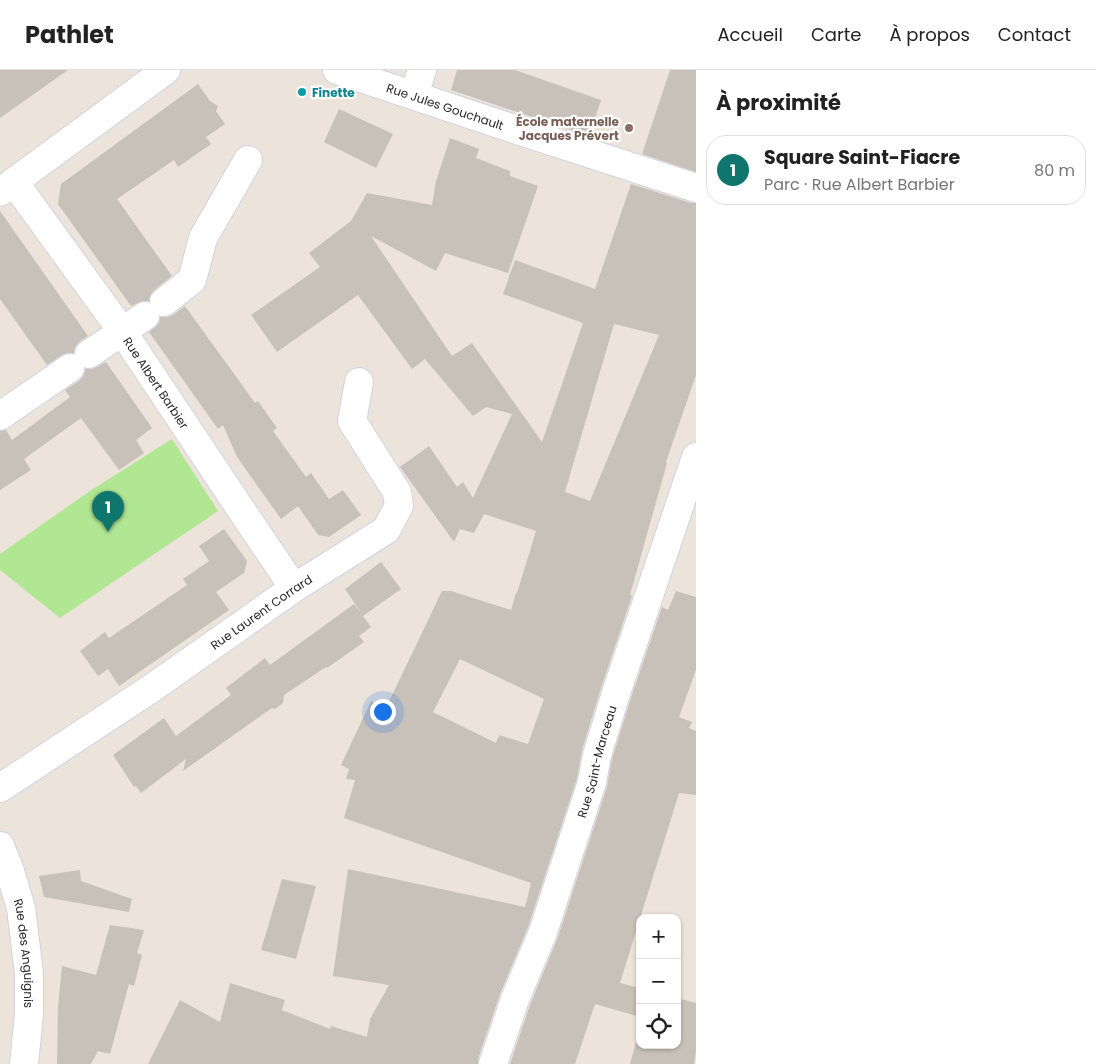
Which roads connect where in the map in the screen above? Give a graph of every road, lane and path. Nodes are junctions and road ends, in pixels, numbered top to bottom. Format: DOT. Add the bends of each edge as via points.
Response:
graph roads {
  1 [pos="336,70"];
  2 [pos="162,71"];
  3 [pos="418,83"];
  4 [pos="248,160"];
  5 [pos="7,187"];
  6 [pos="696,188"];
  7 [pos="122,331"];
  8 [pos="359,382"];
  9 [pos="0,416"];
  10 [pos="696,457"];
  11 [pos="691,488"];
  12 [pos="294,588"];
  13 [pos="0,788"];
  14 [pos="0,846"];
  15 [pos="24,1064"];
  16 [pos="493,1064"];
  1 -- 3 [label="street, Rue Jules Gouchault"];
  2 -- 5 [label="street"];
  3 -- 6 [label="street, Rue Jules Gouchault" via="508,127"];
  4 -- 7 [label="street" via="203,238 192,280"];
  5 -- 7 [label="street, Rue Albert Barbier"];
  7 -- 9 [label="street"];
  7 -- 12 [label="street, Rue Albert Barbier"];
  8 -- 12 [label="street, Rue Laurent Corrard" via="352,421 397,492 399,506 386,530"];
  10 -- 11 [label="street, Rue Saint-Marceau"];
  11 -- 16 [label="street, Rue Saint-Marceau" via="619,684 592,782 543,932"];
  12 -- 13 [label="street, Rue Laurent Corrard" via="152,688"];
  14 -- 15 [label="street, Rue des Anguignis" via="21,908 29,973"];
}
